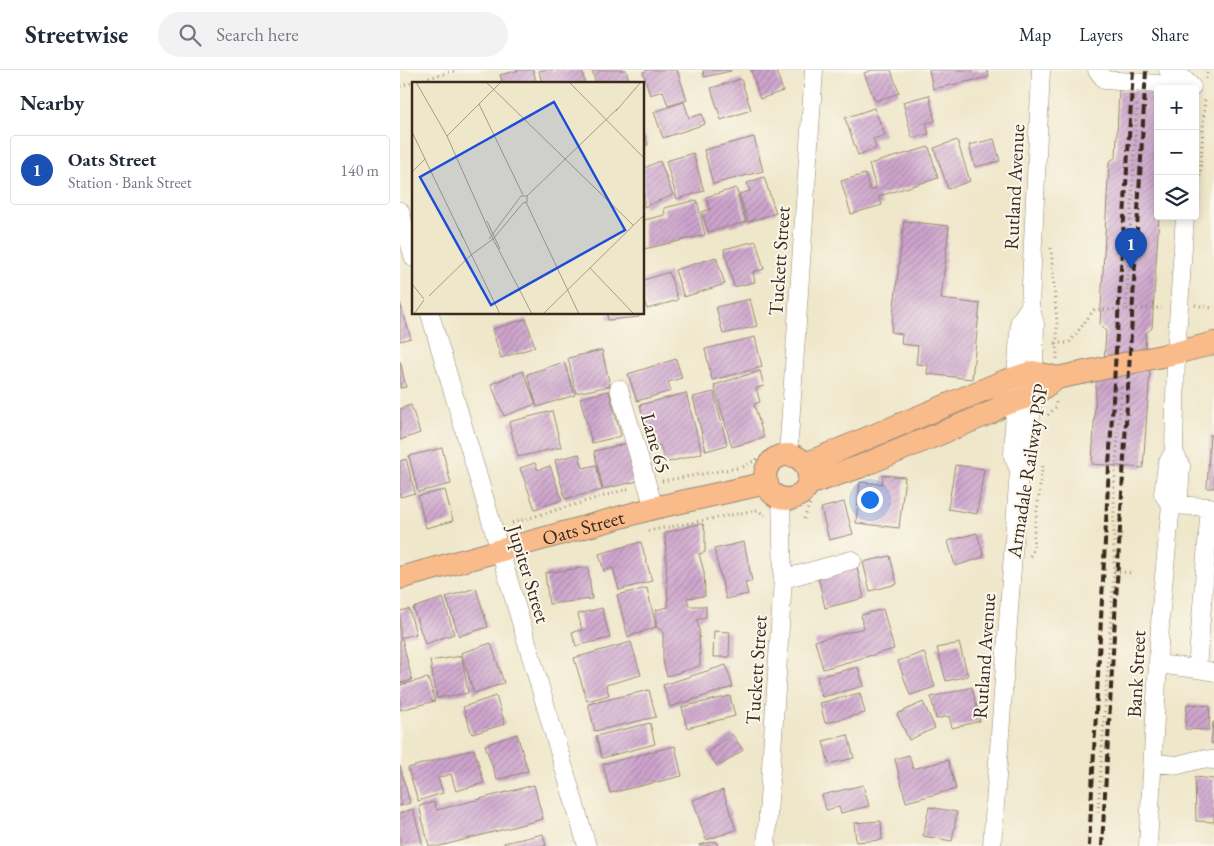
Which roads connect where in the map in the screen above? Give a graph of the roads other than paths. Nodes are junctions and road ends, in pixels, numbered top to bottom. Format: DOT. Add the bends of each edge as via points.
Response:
graph roads {
  1 [pos="814,70"];
  2 [pos="1041,70"];
  3 [pos="1097,70"];
  4 [pos="1144,70"];
  5 [pos="1168,70"];
  6 [pos="1128,82"];
  7 [pos="1198,83"];
  8 [pos="1161,85"];
  9 [pos="400,211"];
  10 [pos="1190,220"];
  11 [pos="412,251"];
  12 [pos="430,315"];
  13 [pos="1214,343"];
  14 [pos="1176,354"];
  15 [pos="1024,375"];
  16 [pos="1057,378"];
  17 [pos="619,389"];
  18 [pos="1024,398"];
  19 [pos="800,468"];
  20 [pos="774,490"];
  21 [pos="1171,504"];
  22 [pos="654,508"];
  23 [pos="500,550"];
  24 [pos="852,560"];
  25 [pos="400,578"];
  26 [pos="783,580"];
  27 [pos="1158,664"];
  28 [pos="1205,670"];
  29 [pos="1214,760"];
  30 [pos="1153,763"];
  31 [pos="587,846"];
  32 [pos="766,846"];
  33 [pos="992,846"];
  34 [pos="1148,846"];
  1 -- 19 [label="street, Tuckett Street"];
  2 -- 15 [label="street, Rutland Avenue" via="1030,306 1020,321"];
  3 -- 6 [label="street" via="1105,80"];
  4 -- 6 [label="street"];
  5 -- 7 [label="street"];
  6 -- 8 [label="street"];
  9 -- 11 [label="street"];
  10 -- 14 [label="street, Bank Street"];
  12 -- 23 [label="street, Jupiter Street"];
  13 -- 14 [label="main road"];
  14 -- 16 [label="main road"];
  14 -- 21 [label="street, Bank Street" via="1174,452 1166,464 1163,494"];
  15 -- 16 [label="main road"];
  15 -- 18 [label="street, Rutland Avenue"];
  15 -- 19 [label="main road"];
  16 -- 18 [label="main road"];
  17 -- 22 [label="street, Lane 65"];
  18 -- 19 [label="main road" via="859,466"];
  18 -- 33 [label="street, Rutland Avenue" via="1013,456 1019,470"];
  19 -- 20 [label="main road" via="800,494 794,497"];
  19 -- 20 [label="main road" via="781,456 770,464 766,477"];
  20 -- 22 [label="main road, Oats Street"];
  20 -- 26 [label="street, Tuckett Street"];
  21 -- 27 [label="street, Bank Street"];
  21 -- 28 [label="street" via="1210,507"];
  22 -- 23 [label="main road, Oats Street"];
  23 -- 25 [label="main road, Oats Street"];
  23 -- 31 [label="street, Jupiter Street"];
  24 -- 26 [label="street"];
  26 -- 32 [label="street, Tuckett Street"];
  27 -- 28 [label="street"];
  27 -- 30 [label="street, Bank Street"];
  29 -- 30 [label="street" via="1201,759 1178,765"];
  30 -- 34 [label="street, Bank Street"];
}
